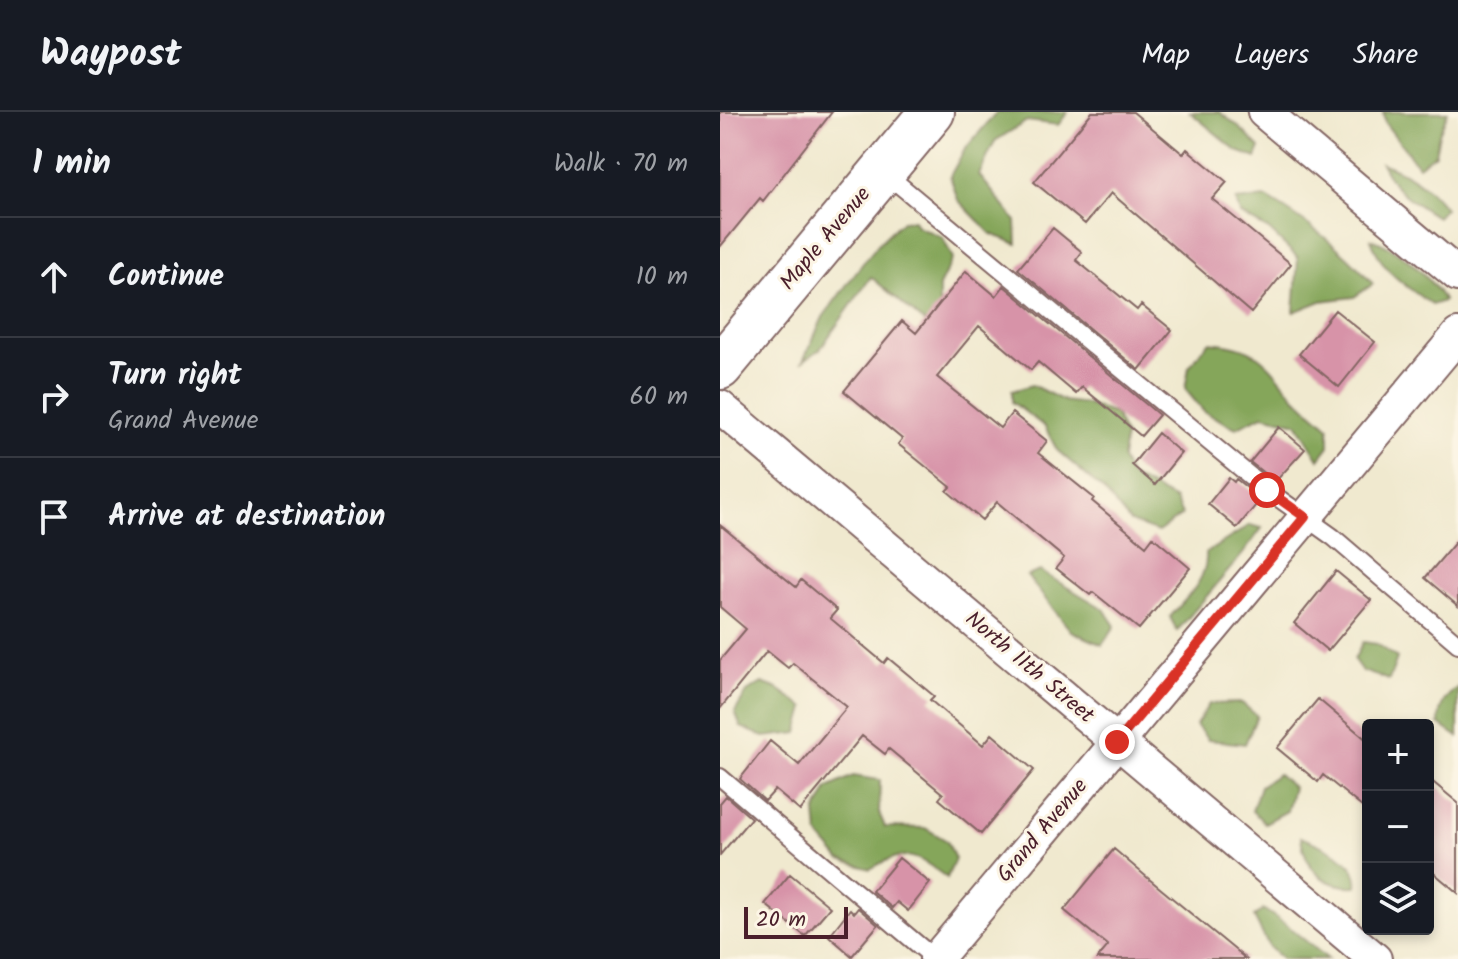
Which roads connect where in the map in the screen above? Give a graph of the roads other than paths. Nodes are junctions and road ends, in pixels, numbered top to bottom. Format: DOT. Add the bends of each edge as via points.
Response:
graph roads {
  1 [pos="932,112"];
  2 [pos="1264,112"];
  3 [pos="883,171"];
  4 [pos="1458,275"];
  5 [pos="1458,335"];
  6 [pos="720,367"];
  7 [pos="720,407"];
  8 [pos="1305,517"];
  9 [pos="1458,644"];
  10 [pos="1117,742"];
  11 [pos="720,777"];
  12 [pos="935,959"];
  13 [pos="1375,959"];
  1 -- 3 [label="main road, Maple Avenue"];
  2 -- 4 [label="street"];
  3 -- 6 [label="main road, Maple Avenue"];
  3 -- 8 [label="lane"];
  5 -- 8 [label="street, Grand Avenue"];
  7 -- 10 [label="street, North 11th Street"];
  8 -- 9 [label="lane"];
  8 -- 10 [label="street, Grand Avenue"];
  10 -- 12 [label="street, Grand Avenue"];
  10 -- 13 [label="street, North 11th Street"];
  11 -- 12 [label="lane"];
}
